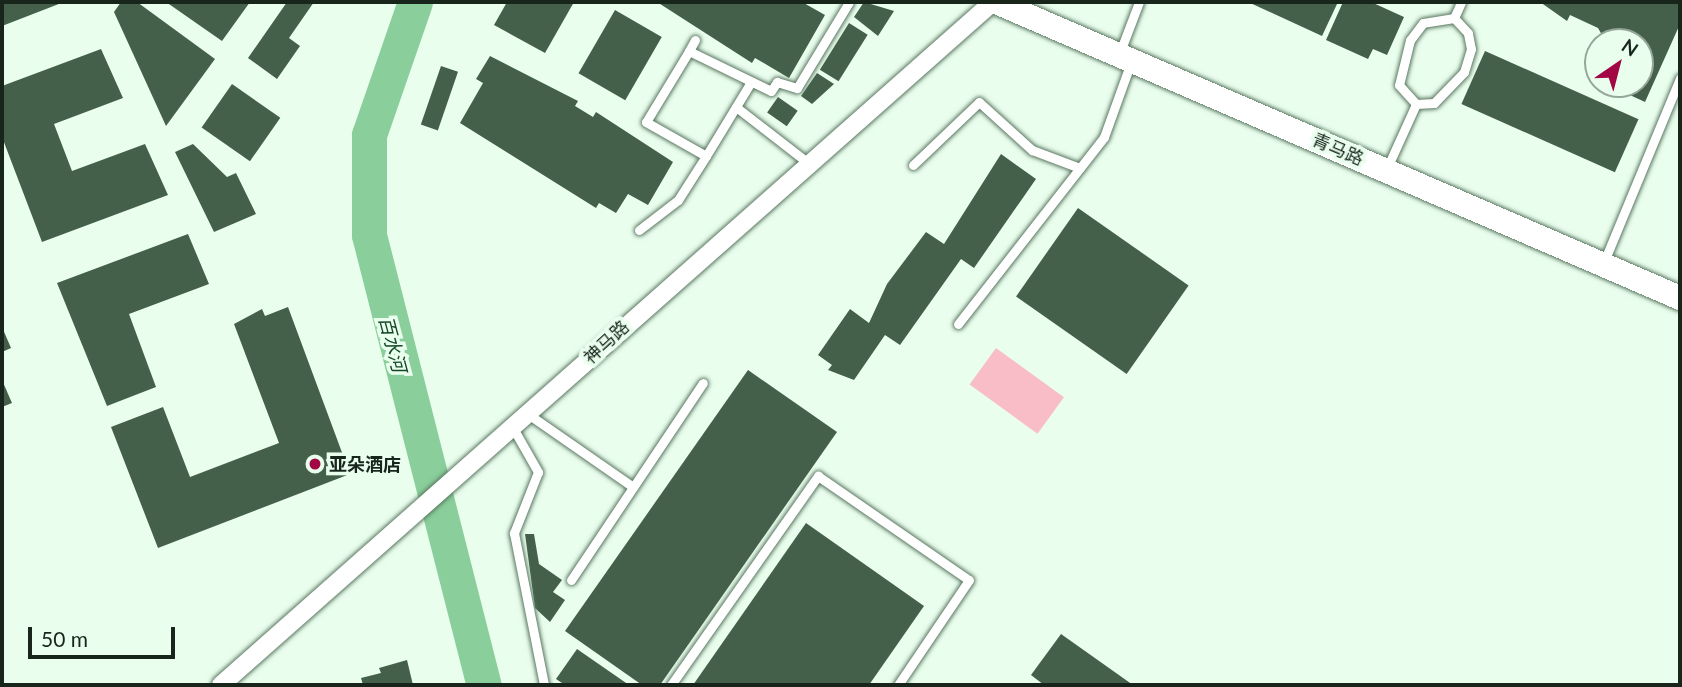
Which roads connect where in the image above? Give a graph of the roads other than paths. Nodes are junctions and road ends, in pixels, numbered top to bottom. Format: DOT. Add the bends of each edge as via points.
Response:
graph roads {
  1 [pos="849,2"];
  2 [pos="995,2"];
  3 [pos="1139,2"];
  4 [pos="1461,2"];
  5 [pos="1454,18"];
  6 [pos="695,40"];
  7 [pos="689,51"];
  8 [pos="1125,58"];
  9 [pos="1680,78"];
  10 [pos="751,82"];
  11 [pos="1416,104"];
  12 [pos="736,107"];
  13 [pos="706,156"];
  14 [pos="807,162"];
  15 [pos="913,165"];
  16 [pos="1080,168"];
  17 [pos="1386,169"];
  18 [pos="639,230"];
  19 [pos="1603,264"];
  20 [pos="1680,298"];
  21 [pos="958,324"];
  22 [pos="703,383"];
  23 [pos="528,414"];
  24 [pos="513,428"];
  25 [pos="633,487"];
  26 [pos="571,580"];
  27 [pos="221,685"];
  28 [pos="544,685"];
  29 [pos="671,685"];
  30 [pos="898,685"];
  1 -- 10 [label="lane" via="797,88 777,82 771,91"];
  2 -- 8 [label="street, 青马路"];
  2 -- 14 [label="street, 神马路"];
  3 -- 8 [label="lane"];
  4 -- 5 [label="lane"];
  5 -- 11 [label="lane" via="1468,33 1471,49 1464,72 1434,103"];
  5 -- 11 [label="lane" via="1423,23 1410,40 1399,85"];
  6 -- 7 [label="lane"];
  7 -- 10 [label="lane"];
  7 -- 13 [label="lane" via="646,122"];
  8 -- 16 [label="lane" via="1104,137"];
  8 -- 17 [label="street, 青马路"];
  9 -- 19 [label="lane"];
  10 -- 12 [label="lane"];
  11 -- 17 [label="lane"];
  12 -- 13 [label="lane"];
  12 -- 14 [label="lane"];
  13 -- 18 [label="lane" via="678,201"];
  14 -- 23 [label="street, 神马路"];
  15 -- 16 [label="lane" via="979,102 1032,150"];
  16 -- 21 [label="lane"];
  17 -- 19 [label="street, 青马路"];
  19 -- 20 [label="street, 青马路"];
  22 -- 25 [label="lane"];
  23 -- 24 [label="street, 神马路"];
  23 -- 25 [label="lane"];
  24 -- 27 [label="street, 神马路"];
  24 -- 28 [label="lane" via="538,471 514,533"];
  25 -- 26 [label="lane"];
  29 -- 30 [label="lane" via="818,476 969,580"];
}
